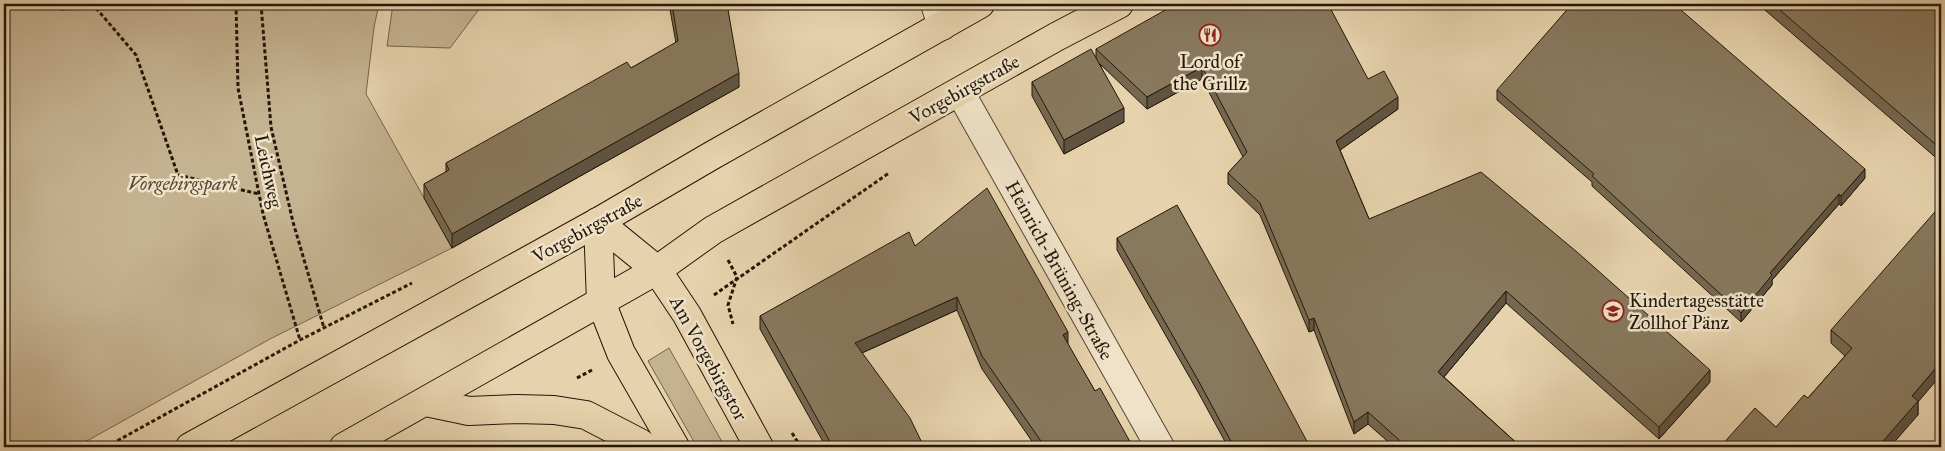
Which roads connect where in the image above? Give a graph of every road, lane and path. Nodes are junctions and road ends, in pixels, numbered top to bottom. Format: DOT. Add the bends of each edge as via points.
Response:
graph roads {
  1 [pos="48,4"];
  2 [pos="95,4"];
  3 [pos="236,4"];
  4 [pos="261,4"];
  5 [pos="980,4"];
  6 [pos="1119,4"];
  7 [pos="96,8"];
  8 [pos="938,15"];
  9 [pos="960,92"];
  10 [pos="894,170"];
  11 [pos="259,194"];
  12 [pos="598,222"];
  13 [pos="657,270"];
  14 [pos="602,302"];
  15 [pos="324,328"];
  16 [pos="734,330"];
  17 [pos="426,402"];
  18 [pos="791,430"];
  19 [pos="106,447"];
  20 [pos="190,447"];
  21 [pos="344,447"];
  22 [pos="645,447"];
  23 [pos="675,447"];
  24 [pos="759,447"];
  25 [pos="801,447"];
  26 [pos="1160,447"];
  1 -- 7 [label="path" via="62,9"];
  2 -- 7 [label="path"];
  3 -- 11 [label="path, Leichweg" via="238,88"];
  4 -- 15 [label="path, Leichweg" via="271,126 293,222"];
  5 -- 8 [label="main road, Vorgebirgstraße"];
  6 -- 9 [label="main road, Vorgebirgstraße" via="1056,36"];
  7 -- 11 [label="path" via="136,54 178,175"];
  8 -- 12 [label="main road, Vorgebirgstraße"];
  9 -- 13 [label="main road, Vorgebirgstraße" via="713,230"];
  9 -- 26 [label="street, Heinrich-Brüning-Straße"];
  10 -- 16 [label="path" via="737,277 728,305"];
  11 -- 19 [label="path, Leichweg" via="300,340"];
  12 -- 13 [label="main road, Am Vorgebirgstor"];
  12 -- 14 [label="main road"];
  12 -- 20 [label="main road, Vorgebirgstraße"];
  13 -- 14 [label="main road, Vorgebirgstraße"];
  13 -- 24 [label="main road, Am Vorgebirgstor" via="687,314"];
  14 -- 17 [label="main road, Vorgebirgstraße"];
  14 -- 23 [label="main road" via="621,354"];
  17 -- 21 [label="main road, Vorgebirgstraße"];
  17 -- 22 [label="main road" via="469,411 554,410 586,416"];
  18 -- 25 [label="path"];
}
